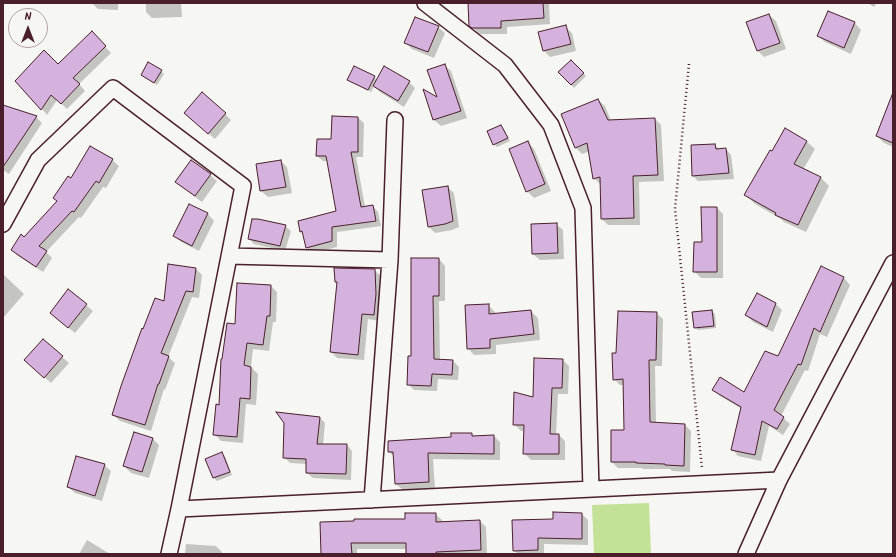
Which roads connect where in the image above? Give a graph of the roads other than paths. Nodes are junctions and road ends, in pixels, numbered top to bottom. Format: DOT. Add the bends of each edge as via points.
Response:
graph roads {
  1 [pos="425,3"];
  2 [pos="395,120"];
  3 [pos="3,224"];
  4 [pos="230,256"];
  5 [pos="390,260"];
  6 [pos="893,263"];
  7 [pos="778,480"];
  8 [pos="591,489"];
  9 [pos="372,500"];
  10 [pos="179,509"];
  11 [pos="169,554"];
  12 [pos="746,554"];
  1 -- 8 [label="street" via="505,65 550,125 583,208"];
  2 -- 5 [label="street"];
  3 -- 4 [label="street" via="38,160 113,88 243,186"];
  4 -- 5 [label="street"];
  4 -- 10 [label="street"];
  5 -- 9 [label="street"];
  6 -- 7 [label="street"];
  7 -- 8 [label="street"];
  7 -- 12 [label="street"];
  8 -- 9 [label="street"];
  9 -- 10 [label="street"];
  10 -- 11 [label="street"];
}
